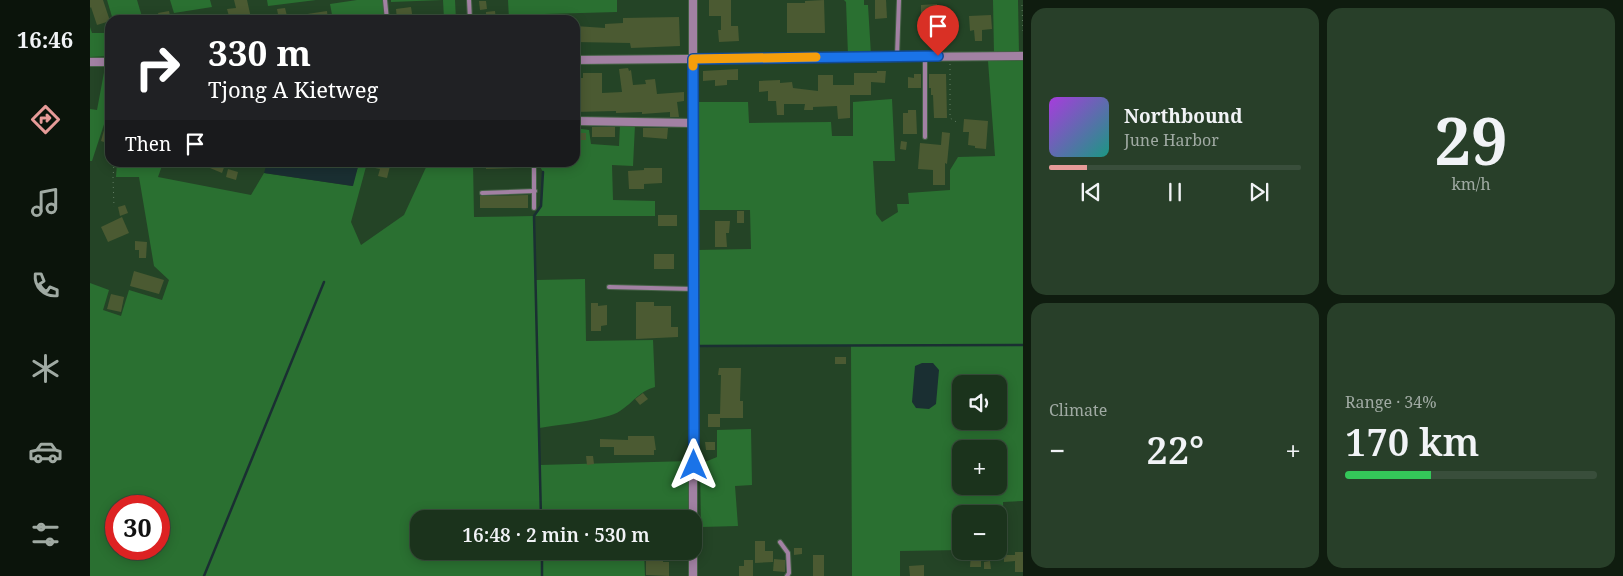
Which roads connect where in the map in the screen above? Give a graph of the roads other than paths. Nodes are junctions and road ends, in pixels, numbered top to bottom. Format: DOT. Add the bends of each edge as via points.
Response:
graph roads {
  1 [pos="385,0"];
  2 [pos="469,0"];
  3 [pos="693,0"];
  4 [pos="899,0"];
  5 [pos="387,15"];
  6 [pos="470,15"];
  7 [pos="897,56"];
  8 [pos="925,56"];
  9 [pos="1023,56"];
  10 [pos="693,59"];
  11 [pos="580,60"];
  12 [pos="90,62"];
  13 [pos="105,62"];
  14 [pos="580,121"];
  15 [pos="692,123"];
  16 [pos="925,137"];
  17 [pos="534,167"];
  18 [pos="482,192"];
  19 [pos="534,192"];
  20 [pos="534,208"];
  21 [pos="609,287"];
  22 [pos="693,289"];
  23 [pos="693,510"];
  24 [pos="780,542"];
  25 [pos="693,560"];
  26 [pos="694,576"];
  27 [pos="787,576"];
  1 -- 5 [label="lane"];
  2 -- 6 [label="lane"];
  3 -- 10 [label="street"];
  4 -- 7 [label="lane"];
  7 -- 8 [label="street"];
  7 -- 10 [label="street"];
  8 -- 9 [label="street"];
  8 -- 16 [label="lane"];
  10 -- 11 [label="street"];
  10 -- 15 [label="street"];
  12 -- 13 [label="street"];
  14 -- 15 [label="street"];
  15 -- 22 [label="street"];
  17 -- 19 [label="lane"];
  18 -- 19 [label="lane"];
  19 -- 20 [label="lane"];
  21 -- 22 [label="lane"];
  22 -- 23 [label="street"];
  24 -- 27 [label="lane" via="788,553"];
  25 -- 26 [label="street"];
}
